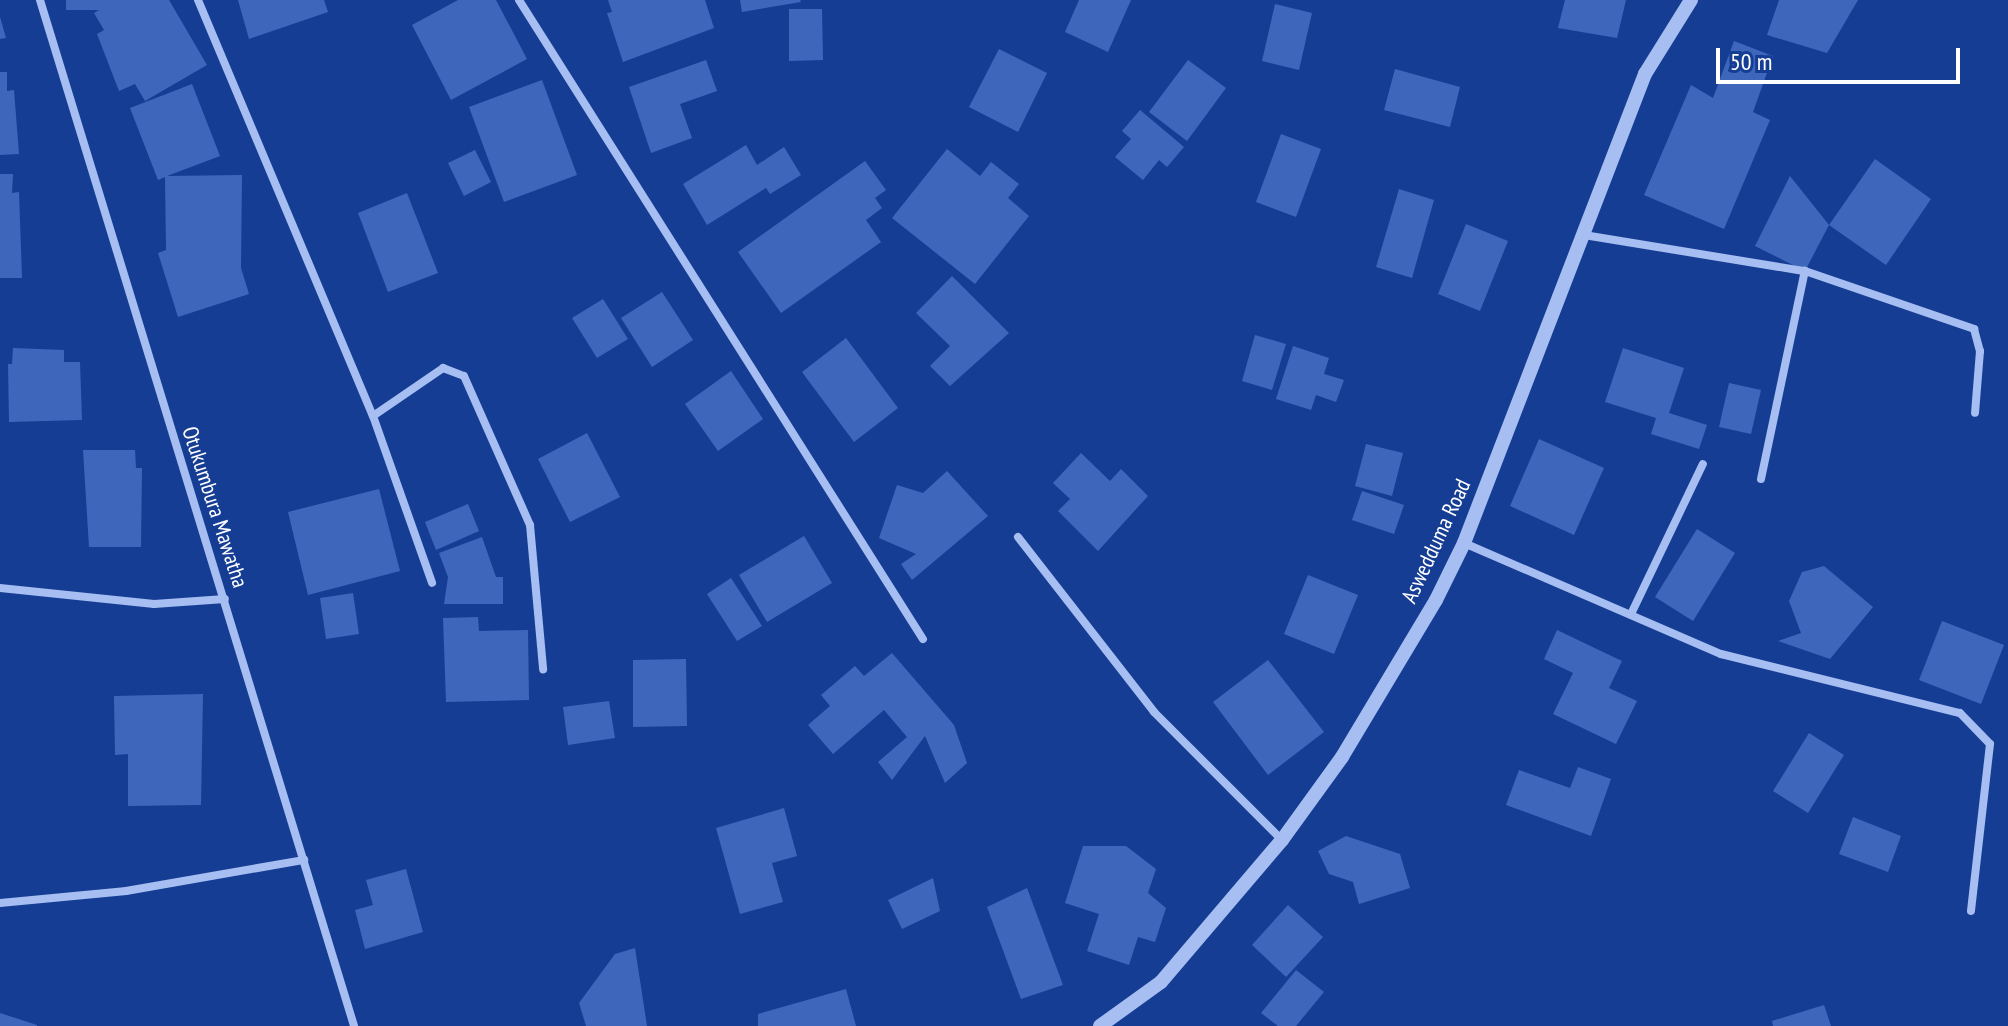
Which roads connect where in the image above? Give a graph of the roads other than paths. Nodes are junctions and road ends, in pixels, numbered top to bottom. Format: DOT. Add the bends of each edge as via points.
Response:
graph roads {
  1 [pos="40,0"];
  2 [pos="198,0"];
  3 [pos="519,0"];
  4 [pos="1691,0"];
  5 [pos="1584,235"];
  6 [pos="1805,271"];
  7 [pos="1975,413"];
  8 [pos="373,416"];
  9 [pos="1703,464"];
  10 [pos="1761,479"];
  11 [pos="1018,537"];
  12 [pos="1464,543"];
  13 [pos="432,583"];
  14 [pos="0,588"];
  15 [pos="225,599"];
  16 [pos="1632,612"];
  17 [pos="923,639"];
  18 [pos="543,669"];
  19 [pos="1282,840"];
  20 [pos="304,860"];
  21 [pos="0,903"];
  22 [pos="1971,911"];
  23 [pos="1119,1022"];
  24 [pos="354,1026"];
  25 [pos="1100,1026"];
  1 -- 15 [label="street, Otukumbura Mawatha"];
  2 -- 8 [label="street"];
  3 -- 17 [label="street"];
  4 -- 5 [label="street, Aswedduma Road" via="1645,74"];
  5 -- 6 [label="street"];
  5 -- 12 [label="street, Aswedduma Road"];
  6 -- 7 [label="street" via="1974,329 1980,351"];
  6 -- 10 [label="street"];
  8 -- 13 [label="street"];
  8 -- 18 [label="street" via="443,368 464,376 530,525"];
  9 -- 16 [label="street"];
  11 -- 19 [label="street" via="1154,712"];
  12 -- 16 [label="street"];
  12 -- 19 [label="street, Aswedduma Road" via="1366,718"];
  14 -- 15 [label="street" via="154,604"];
  15 -- 20 [label="street, Otukumbura Mawatha"];
  16 -- 22 [label="street" via="1721,654 1960,713 1990,744"];
  19 -- 23 [label="street, Aswedduma Road" via="1161,982"];
  20 -- 21 [label="street" via="126,891"];
  20 -- 24 [label="street, Otukumbura Mawatha"];
  23 -- 25 [label="street, Aswedduma Road"];
}
